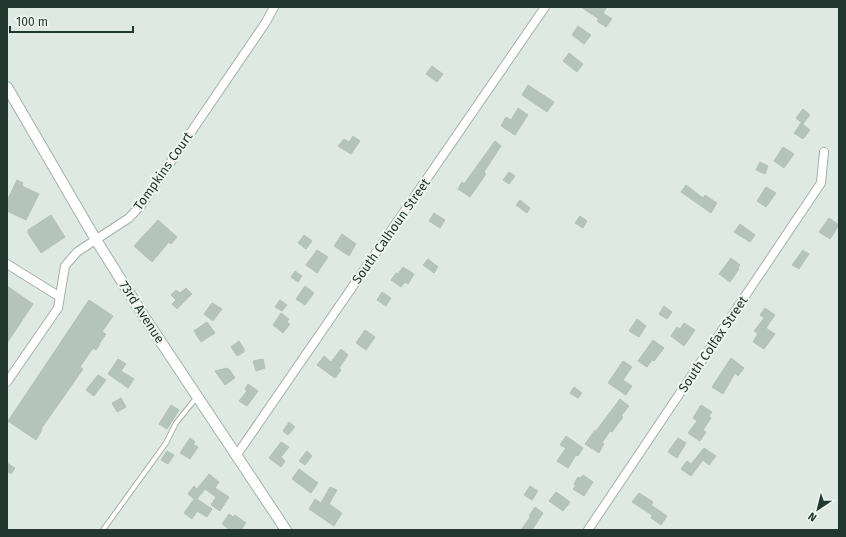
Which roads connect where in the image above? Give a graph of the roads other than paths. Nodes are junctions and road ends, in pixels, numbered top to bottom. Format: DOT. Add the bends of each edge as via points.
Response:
graph roads {
  1 [pos="274,7"];
  2 [pos="545,7"];
  3 [pos="7,87"];
  4 [pos="824,152"];
  5 [pos="96,240"];
  6 [pos="7,264"];
  7 [pos="60,297"];
  8 [pos="7,382"];
  9 [pos="198,397"];
  10 [pos="236,456"];
  11 [pos="103,530"];
  12 [pos="286,530"];
  13 [pos="588,530"];
  1 -- 5 [label="street, Tompkins Court" via="142,204 129,218"];
  2 -- 10 [label="street, South Calhoun Street"];
  3 -- 5 [label="street, 73rd Avenue"];
  4 -- 13 [label="street, South Colfax Street" via="821,183"];
  5 -- 7 [label="street, Tompkins Court" via="77,252 65,266"];
  5 -- 9 [label="street, 73rd Avenue"];
  6 -- 7 [label="street"];
  7 -- 8 [label="street, Tompkins Court" via="58,308"];
  9 -- 10 [label="street, 73rd Avenue"];
  9 -- 11 [label="lane" via="176,423 166,443"];
  10 -- 12 [label="street, 73rd Avenue"];
}
